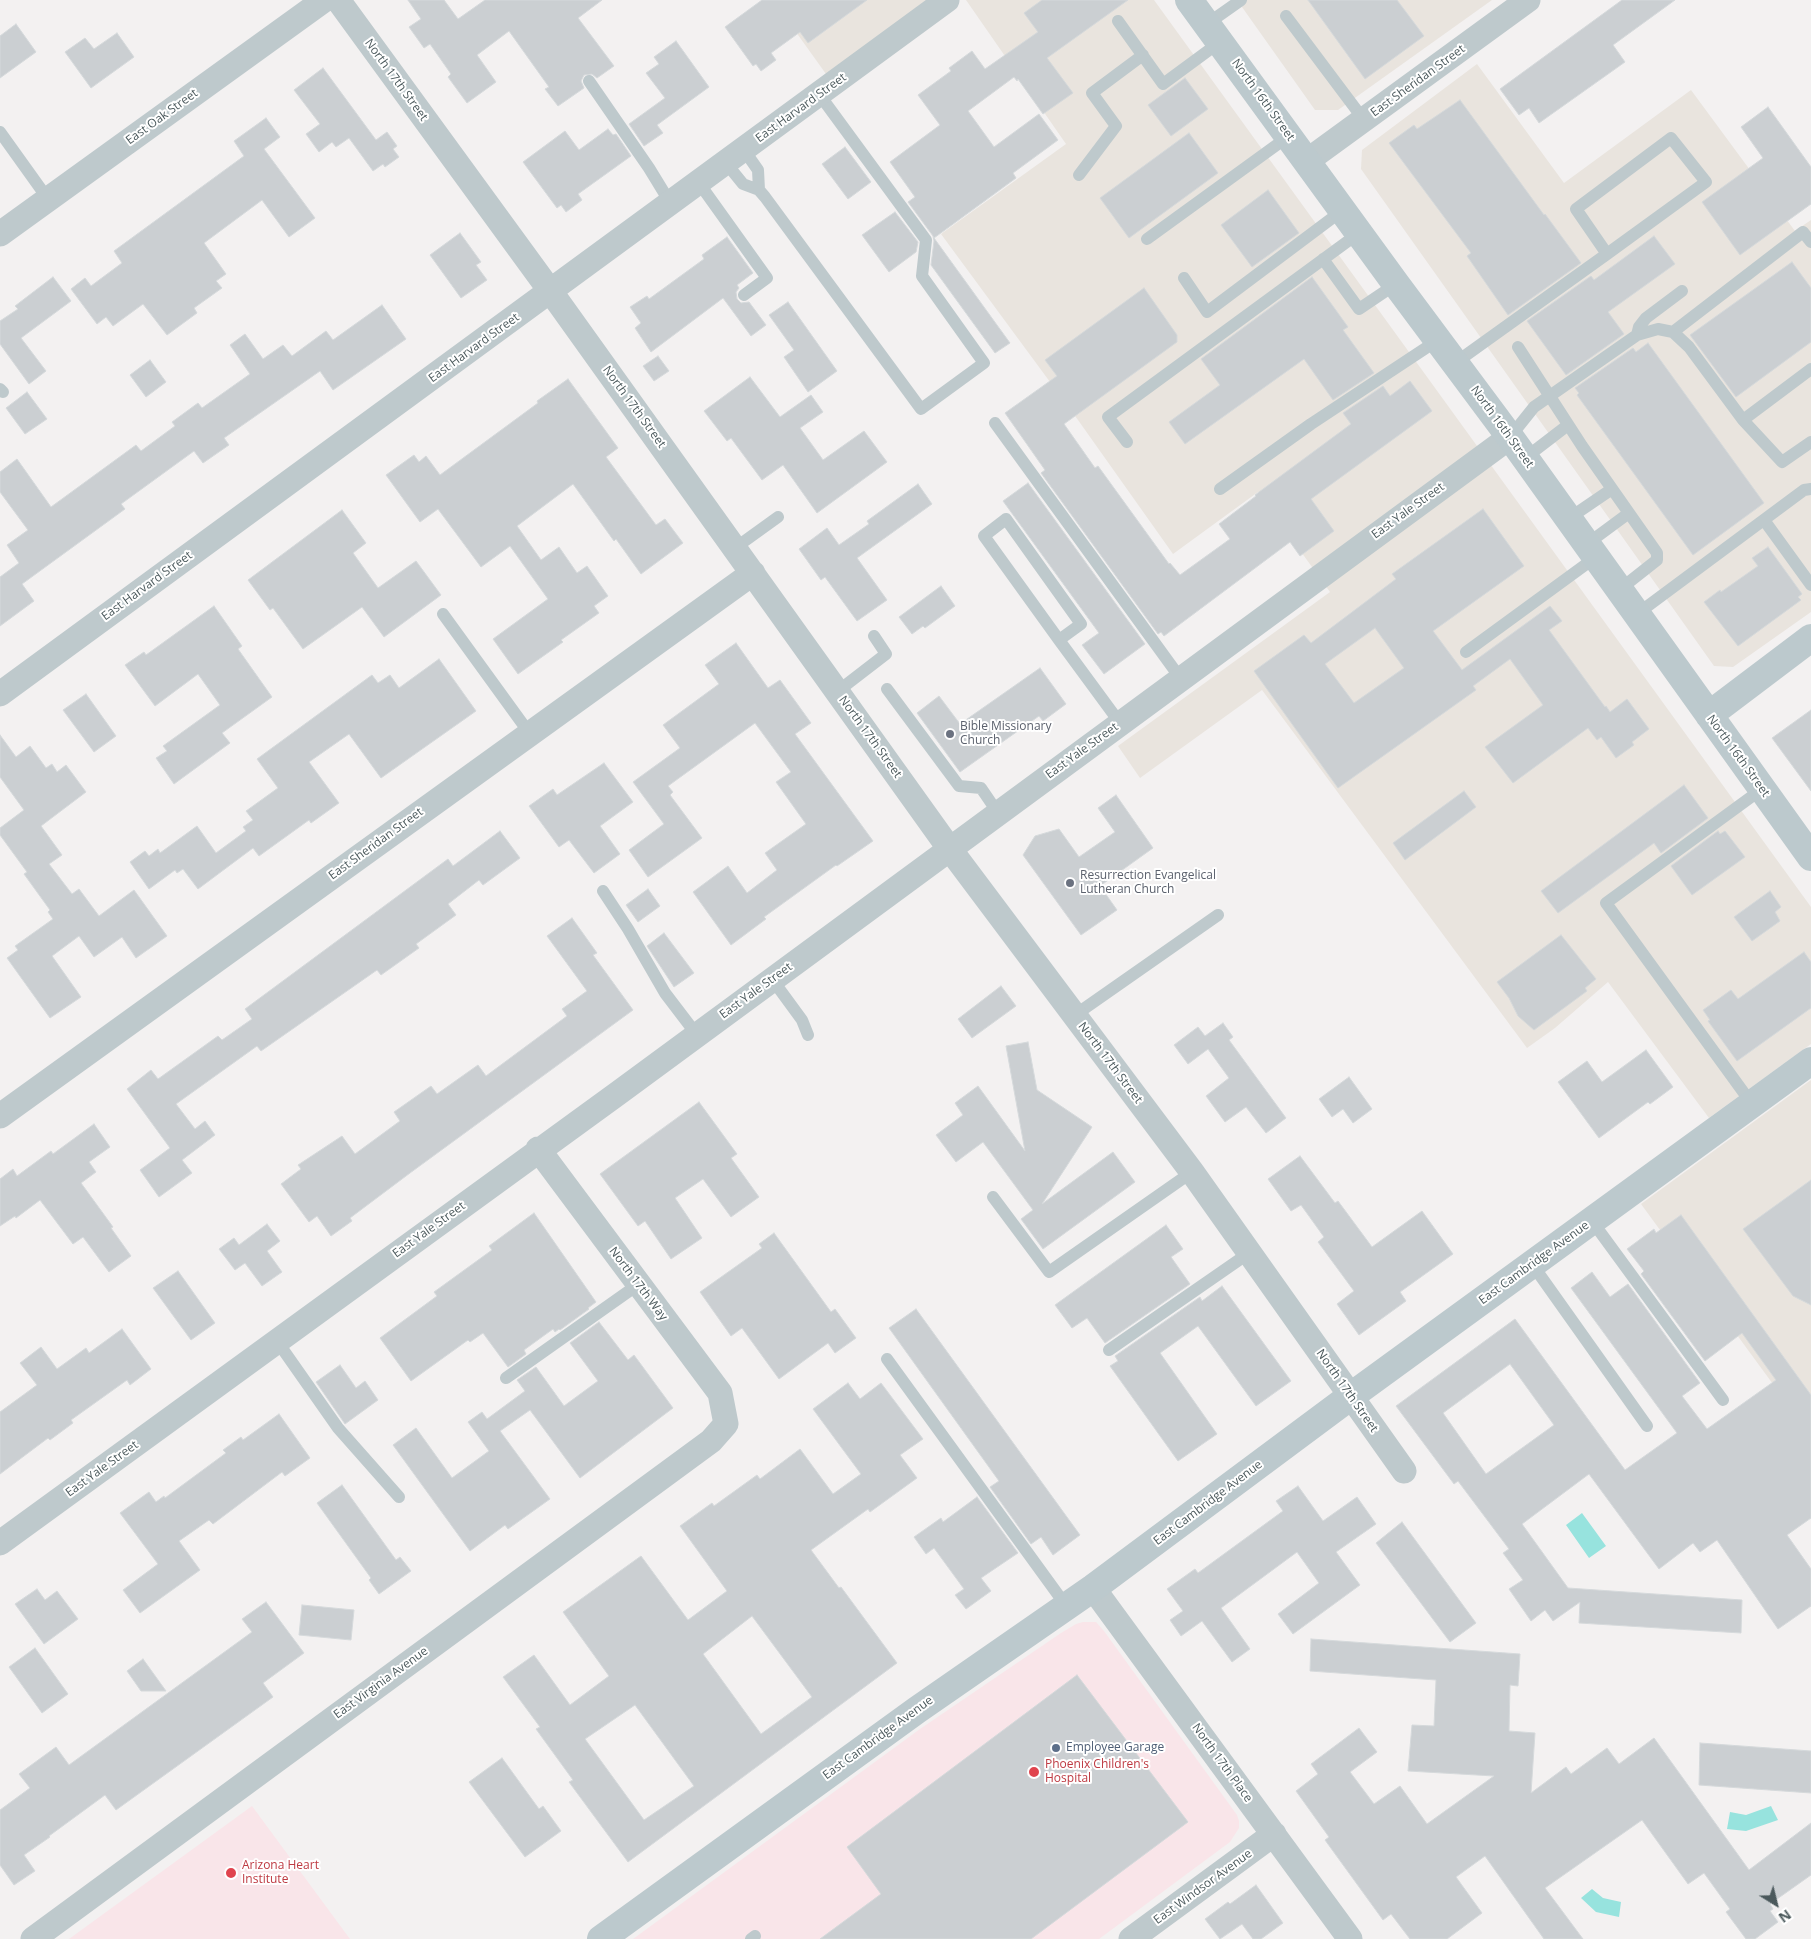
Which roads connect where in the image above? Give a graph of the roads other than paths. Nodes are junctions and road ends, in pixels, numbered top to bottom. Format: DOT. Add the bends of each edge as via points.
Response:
graph roads {
  1 [pos="324,0"];
  2 [pos="338,0"];
  3 [pos="947,0"];
  4 [pos="1189,0"];
  5 [pos="1241,0"];
  6 [pos="1528,0"];
  7 [pos="1286,16"];
  8 [pos="1118,21"];
  9 [pos="1214,33"];
  10 [pos="1142,55"];
  11 [pos="589,81"];
  12 [pos="819,94"];
  13 [pos="1364,120"];
  14 [pos="0,132"];
  15 [pos="1289,136"];
  16 [pos="735,156"];
  17 [pos="1308,161"];
  18 [pos="1079,175"];
  19 [pos="699,183"];
  20 [pos="760,190"];
  21 [pos="48,199"];
  22 [pos="671,204"];
  23 [pos="1343,210"];
  24 [pos="1359,233"];
  25 [pos="0,234"];
  26 [pos="1147,239"];
  27 [pos="1811,242"];
  28 [pos="1607,254"];
  29 [pos="1323,259"];
  30 [pos="1184,278"];
  31 [pos="1396,284"];
  32 [pos="1682,291"];
  33 [pos="551,292"];
  34 [pos="744,296"];
  35 [pos="1673,332"];
  36 [pos="1636,335"];
  37 [pos="1438,340"];
  38 [pos="1518,347"];
  39 [pos="1455,363"];
  40 [pos="1811,369"];
  41 [pos="1549,396"];
  42 [pos="1744,420"];
  43 [pos="995,423"];
  44 [pos="1568,425"];
  45 [pos="1127,442"];
  46 [pos="1811,442"];
  47 [pos="1517,447"];
  48 [pos="1220,489"];
  49 [pos="1612,489"];
  50 [pos="1811,489"];
  51 [pos="1629,514"];
  52 [pos="778,517"];
  53 [pos="1568,519"];
  54 [pos="1764,520"];
  55 [pos="735,548"];
  56 [pos="1591,551"];
  57 [pos="753,573"];
  58 [pos="1811,585"];
  59 [pos="1619,590"];
  60 [pos="443,614"];
  61 [pos="1636,614"];
  62 [pos="874,636"];
  63 [pos="1811,638"];
  64 [pos="1059,640"];
  65 [pos="1466,652"];
  66 [pos="1180,678"];
  67 [pos="887,689"];
  68 [pos="838,691"];
  69 [pos="0,694"];
  70 [pos="1709,715"];
  71 [pos="1120,723"];
  72 [pos="530,734"];
  73 [pos="1762,789"];
  74 [pos="998,813"];
  75 [pos="1808,846"];
  76 [pos="949,848"];
  77 [pos="603,891"];
  78 [pos="1218,915"];
  79 [pos="772,979"];
  80 [pos="1074,1016"];
  81 [pos="696,1035"];
  82 [pos="808,1035"];
  83 [pos="1811,1061"];
  84 [pos="1752,1104"];
  85 [pos="0,1116"];
  86 [pos="538,1149"];
  87 [pos="1192,1172"];
  88 [pos="993,1197"];
  89 [pos="1592,1220"];
  90 [pos="1249,1253"];
  91 [pos="1532,1264"];
  92 [pos="639,1284"];
  93 [pos="277,1341"];
  94 [pos="1109,1350"];
  95 [pos="887,1359"];
  96 [pos="506,1378"];
  97 [pos="1351,1396"];
  98 [pos="1722,1400"];
  99 [pos="726,1424"];
  100 [pos="1647,1426"];
  101 [pos="1404,1471"];
  102 [pos="399,1496"];
  103 [pos="0,1543"];
  104 [pos="1093,1588"];
  105 [pos="1066,1607"];
  106 [pos="1274,1834"];
  107 [pos="1135,1938"];
  108 [pos="33,1939"];
  109 [pos="601,1939"];
  110 [pos="1350,1939"];
  1 -- 21 [label="street, East Oak Street"];
  2 -- 33 [label="street, North 17th Street"];
  3 -- 12 [label="street, East Harvard Street"];
  4 -- 9 [label="street, North 16th Street"];
  5 -- 9 [label="lane"];
  6 -- 13 [label="street, East Sheridan Street"];
  7 -- 13 [label="lane"];
  8 -- 10 [label="lane"];
  9 -- 10 [label="lane" via="1163,84"];
  9 -- 15 [label="street, North 16th Street"];
  10 -- 18 [label="lane" via="1092,93 1116,126"];
  11 -- 22 [label="lane"];
  12 -- 16 [label="street, East Harvard Street"];
  12 -- 20 [label="lane" via="926,240 922,276 984,363 921,409"];
  13 -- 17 [label="street, East Sheridan Street"];
  14 -- 21 [label="lane"];
  15 -- 17 [label="street, North 16th Street"];
  15 -- 26 [label="lane"];
  16 -- 19 [label="street, East Harvard Street"];
  16 -- 20 [label="lane" via="758,170"];
  16 -- 20 [label="lane" via="743,184"];
  17 -- 23 [label="street, North 16th Street"];
  19 -- 22 [label="street, East Harvard Street"];
  19 -- 34 [label="lane" via="767,278"];
  21 -- 25 [label="street, East Oak Street"];
  22 -- 33 [label="street, East Harvard Street"];
  23 -- 24 [label="street, North 16th Street"];
  23 -- 30 [label="lane" via="1207,312"];
  24 -- 29 [label="lane"];
  24 -- 31 [label="street, North 16th Street"];
  27 -- 35 [label="lane" via="1803,232"];
  28 -- 28 [label="lane" via="1576,209 1672,138 1706,182"];
  28 -- 39 [label="lane"];
  29 -- 31 [label="lane" via="1360,308"];
  29 -- 45 [label="lane" via="1108,417"];
  31 -- 37 [label="street, North 16th Street"];
  32 -- 36 [label="lane" via="1646,318"];
  33 -- 55 [label="street, North 17th Street"];
  33 -- 69 [label="street, East Harvard Street"];
  35 -- 36 [label="lane" via="1658,329"];
  35 -- 42 [label="lane" via="1689,347"];
  36 -- 41 [label="lane"];
  37 -- 39 [label="street, North 16th Street"];
  37 -- 48 [label="lane" via="1310,424"];
  38 -- 41 [label="lane"];
  39 -- 47 [label="street, North 16th Street"];
  40 -- 42 [label="lane"];
  41 -- 44 [label="lane"];
  41 -- 47 [label="lane" via="1534,407"];
  42 -- 46 [label="lane" via="1782,462"];
  43 -- 66 [label="lane"];
  44 -- 47 [label="lane"];
  44 -- 49 [label="lane"];
  47 -- 53 [label="street, North 16th Street"];
  47 -- 66 [label="street, East Yale Street"];
  49 -- 51 [label="lane"];
  49 -- 53 [label="lane"];
  50 -- 54 [label="lane" via="1804,490"];
  51 -- 56 [label="lane"];
  51 -- 59 [label="lane" via="1658,553 1657,560"];
  52 -- 55 [label="lane"];
  53 -- 56 [label="street, North 16th Street"];
  54 -- 58 [label="lane"];
  54 -- 61 [label="lane"];
  55 -- 57 [label="street, North 17th Street"];
  56 -- 59 [label="street, North 16th Street"];
  56 -- 65 [label="lane"];
  57 -- 68 [label="street, North 17th Street"];
  57 -- 72 [label="street, East Sheridan Street"];
  59 -- 61 [label="street, North 16th Street"];
  60 -- 72 [label="lane"];
  61 -- 70 [label="street, North 16th Street"];
  62 -- 68 [label="lane" via="886,654"];
  63 -- 70 [label="street"];
  64 -- 64 [label="lane" via="984,536 1006,519 1081,624"];
  64 -- 71 [label="lane"];
  66 -- 71 [label="street, East Yale Street"];
  67 -- 74 [label="lane" via="959,786 981,788"];
  68 -- 76 [label="street, North 17th Street"];
  70 -- 73 [label="street, North 16th Street"];
  71 -- 74 [label="street, East Yale Street"];
  72 -- 85 [label="street, East Sheridan Street"];
  73 -- 75 [label="street, North 16th Street"];
  73 -- 84 [label="lane" via="1606,903"];
  74 -- 76 [label="street, East Yale Street"];
  76 -- 79 [label="street, East Yale Street"];
  76 -- 80 [label="street, North 17th Street"];
  77 -- 81 [label="lane" via="664,993"];
  78 -- 80 [label="lane"];
  79 -- 81 [label="street, East Yale Street"];
  79 -- 82 [label="lane" via="802,1020"];
  80 -- 87 [label="street, North 17th Street"];
  81 -- 86 [label="street, East Yale Street"];
  83 -- 84 [label="street, East Cambridge Avenue"];
  84 -- 89 [label="street, East Cambridge Avenue"];
  86 -- 92 [label="street, North 17th Way"];
  86 -- 93 [label="street, East Yale Street"];
  87 -- 88 [label="lane" via="1049,1272"];
  87 -- 90 [label="street, North 17th Street"];
  89 -- 91 [label="street, East Cambridge Avenue"];
  89 -- 98 [label="lane"];
  90 -- 94 [label="lane"];
  90 -- 97 [label="street, North 17th Street"];
  91 -- 97 [label="street, East Cambridge Avenue"];
  91 -- 100 [label="lane"];
  92 -- 96 [label="lane"];
  92 -- 99 [label="street, North 17th Way" via="720,1393"];
  93 -- 102 [label="lane" via="338,1428"];
  93 -- 103 [label="street, East Yale Street"];
  95 -- 105 [label="lane"];
  97 -- 101 [label="street, North 17th Street"];
  97 -- 104 [label="street, East Cambridge Avenue"];
  99 -- 108 [label="street, East Virginia Avenue" via="711,1441"];
  104 -- 105 [label="street, East Cambridge Avenue"];
  104 -- 106 [label="street, North 17th Place"];
  105 -- 109 [label="street, East Cambridge Avenue" via="917,1710"];
  106 -- 107 [label="street, East Windsor Avenue"];
  106 -- 110 [label="street, North 17th Place"];
}
